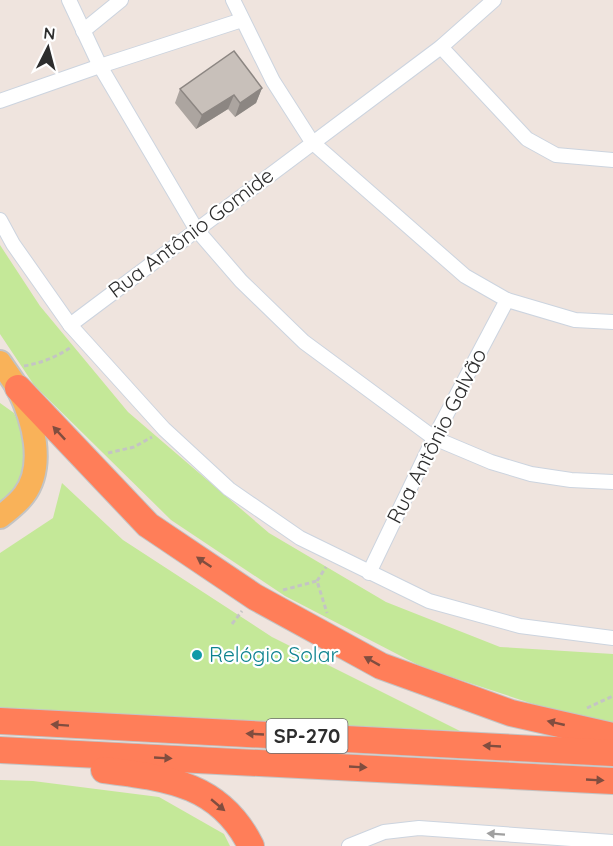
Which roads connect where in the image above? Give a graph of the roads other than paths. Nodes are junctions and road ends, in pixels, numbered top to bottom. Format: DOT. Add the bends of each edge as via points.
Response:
graph roads {
  1 [pos="69,0"];
  2 [pos="121,0"];
  3 [pos="233,0"];
  4 [pos="494,0"];
  5 [pos="242,20"];
  6 [pos="83,31"];
  7 [pos="441,47"];
  8 [pos="100,66"];
  9 [pos="0,101"];
  10 [pos="312,142"];
  11 [pos="613,160"];
  12 [pos="0,220"];
  13 [pos="196,229"];
  14 [pos="507,300"];
  15 [pos="613,322"];
  16 [pos="70,325"];
  17 [pos="6,375"];
  18 [pos="434,438"];
  19 [pos="613,482"];
  20 [pos="0,517"];
  21 [pos="369,573"];
  22 [pos="613,638"];
  23 [pos="0,721"];
  24 [pos="613,736"];
  25 [pos="0,752"];
  26 [pos="613,753"];
  27 [pos="613,781"];
  28 [pos="575,839"];
  29 [pos="613,842"];
  30 [pos="251,846"];
  31 [pos="349,846"];
  32 [pos="521,846"];
  1 -- 6 [label="street"];
  2 -- 6 [label="street"];
  3 -- 5 [label="street"];
  4 -- 7 [label="street, Rua Antônio Gomide"];
  5 -- 8 [label="street"];
  5 -- 10 [label="street" via="273,81"];
  6 -- 8 [label="street"];
  7 -- 10 [label="street, Rua Antônio Gomide"];
  7 -- 11 [label="street" via="527,140 556,155"];
  8 -- 9 [label="street"];
  8 -- 13 [label="street"];
  10 -- 13 [label="street, Rua Antônio Gomide"];
  10 -- 14 [label="street" via="465,276"];
  12 -- 16 [label="street"];
  13 -- 16 [label="street, Rua Antônio Gomide"];
  13 -- 18 [label="street" via="241,281 304,342"];
  14 -- 15 [label="street" via="575,320"];
  14 -- 18 [label="street, Rua Antônio Galvão"];
  16 -- 21 [label="street" via="164,429 229,489 300,538"];
  17 -- 20 [label="main road" via="32,425 35,453 33,474 24,495"];
  24 -- 17 [label="highway, one-way" via="511,713 381,666 255,597 148,525"];
  18 -- 19 [label="street" via="531,474"];
  18 -- 21 [label="street, Rua Antônio Galvão"];
  21 -- 22 [label="street" via="429,601 520,626"];
  26 -- 23 [label="highway, SP-270, one-way"];
  25 -- 27 [label="highway, SP-270, one-way"];
  25 -- 30 [label="highway, one-way" via="183,784 222,808 242,827"];
  28 -- 29 [label="street"];
  28 -- 31 [label="street, one-way" via="418,828 384,832"];
  28 -- 32 [label="street"];
}
